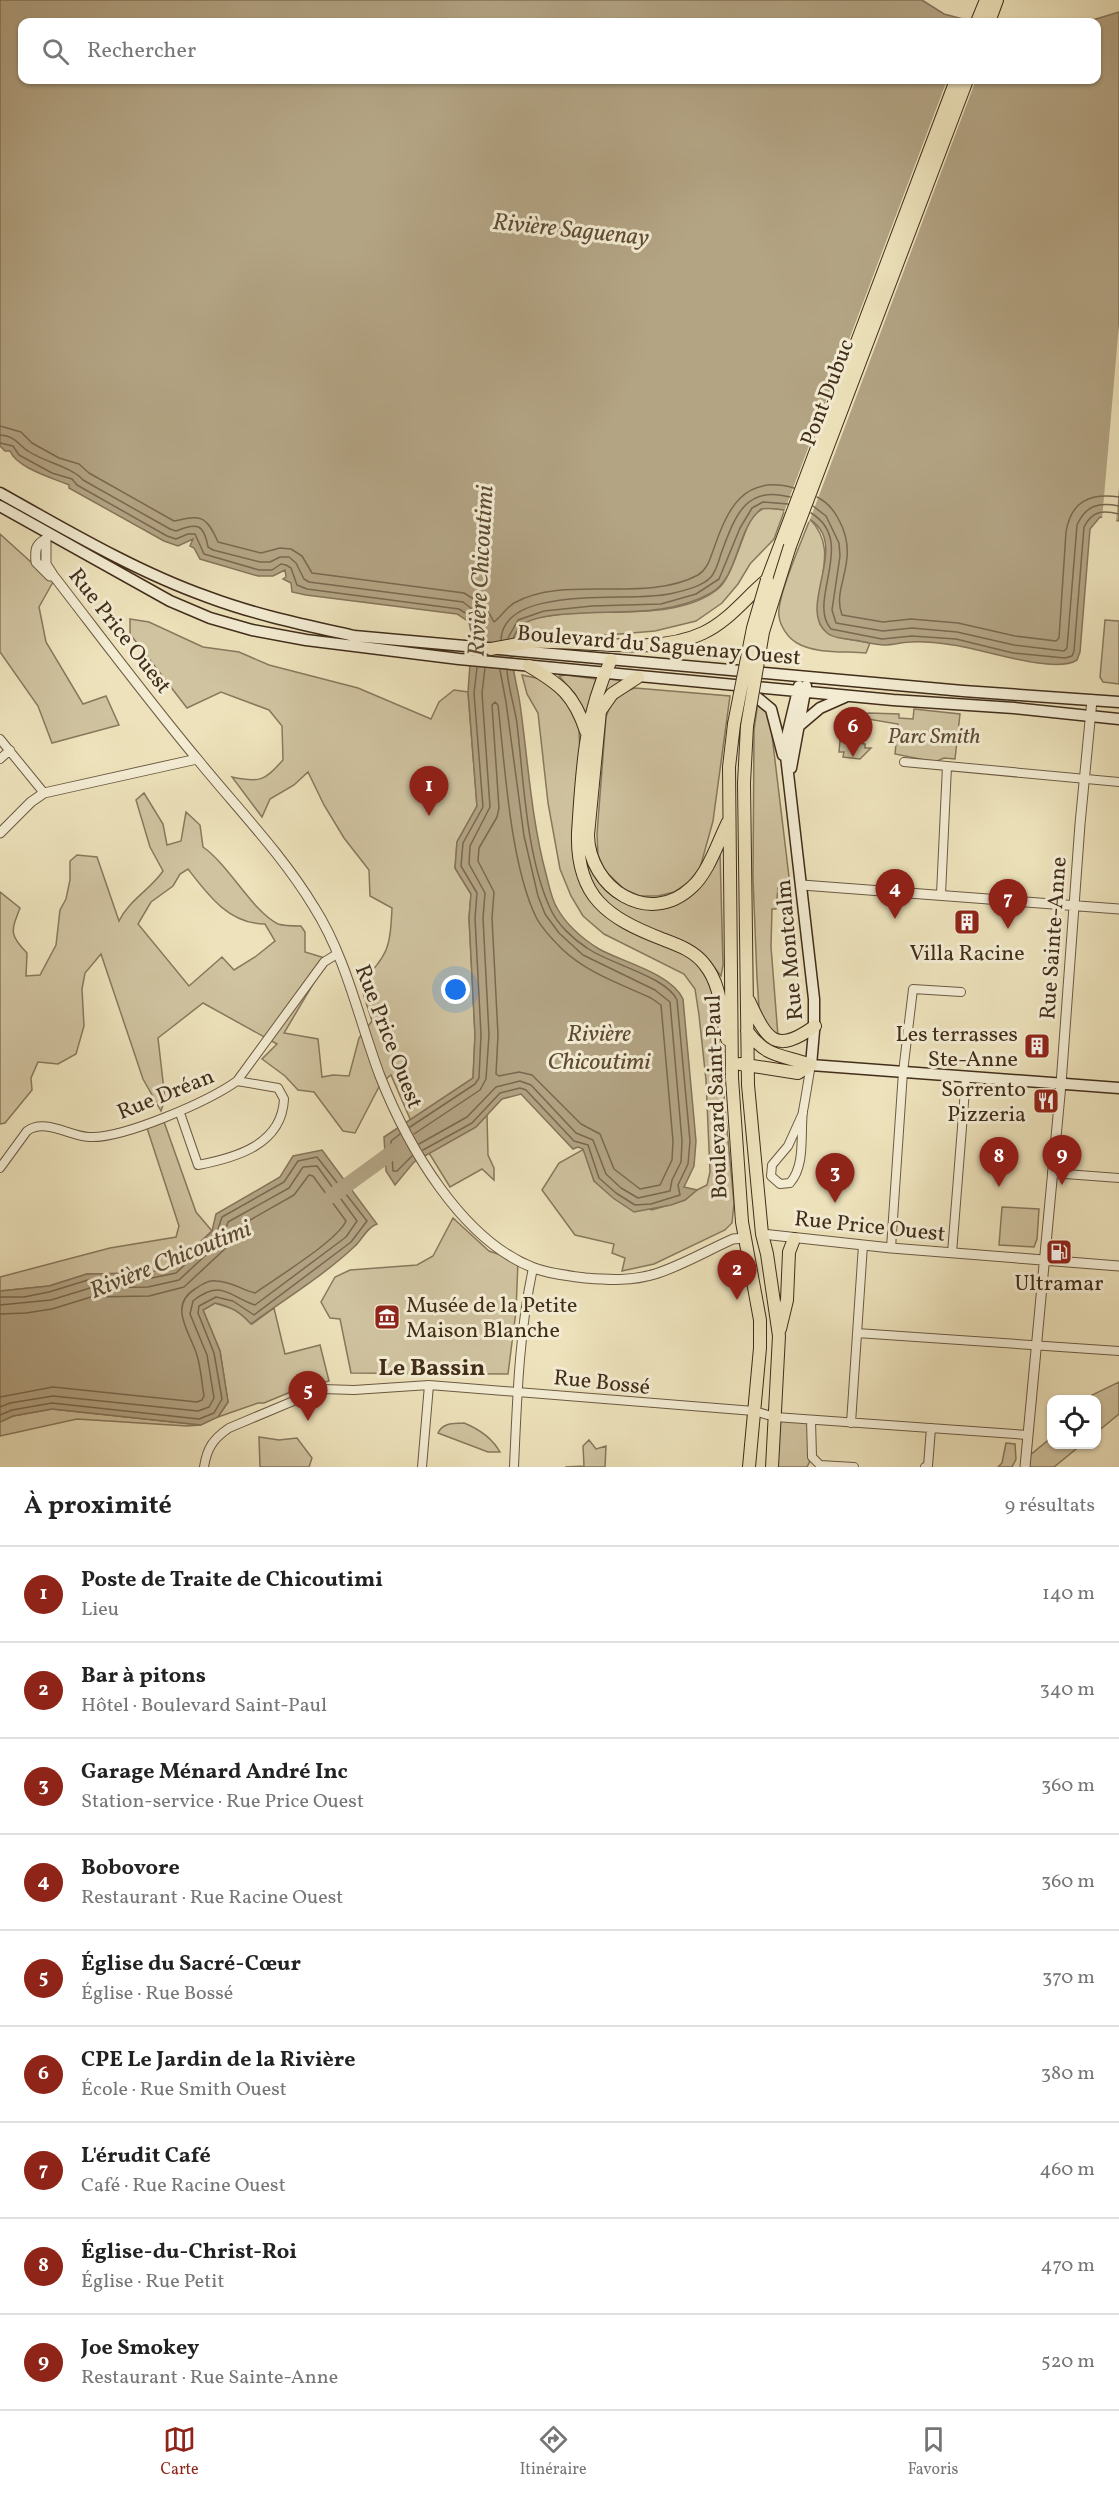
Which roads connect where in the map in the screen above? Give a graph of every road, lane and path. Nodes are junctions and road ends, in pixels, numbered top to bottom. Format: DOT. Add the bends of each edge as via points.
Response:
graph roads {
  1 [pos="986,0"];
  2 [pos="998,0"];
  3 [pos="979,18"];
  4 [pos="991,18"];
  5 [pos="954,84"];
  6 [pos="965,84"];
  7 [pos="0,493"];
  8 [pos="0,506"];
  9 [pos="50,532"];
  10 [pos="767,580"];
  11 [pos="531,647"];
  12 [pos="491,649"];
  13 [pos="611,660"];
  14 [pos="529,666"];
  15 [pos="604,673"];
  16 [pos="638,676"];
  17 [pos="803,677"];
  18 [pos="743,686"];
  19 [pos="802,692"];
  20 [pos="847,696"];
  21 [pos="1092,700"];
  22 [pos="1119,702"];
  23 [pos="1090,716"];
  24 [pos="1119,719"];
  25 [pos="740,725"];
  26 [pos="800,725"];
  27 [pos="587,735"];
  28 [pos="0,739"];
  29 [pos="10,750"];
  30 [pos="0,759"];
  31 [pos="197,759"];
  32 [pos="904,762"];
  33 [pos="947,766"];
  34 [pos="786,768"];
  35 [pos="1084,779"];
  36 [pos="1119,782"];
  37 [pos="789,783"];
  38 [pos="44,793"];
  39 [pos="729,821"];
  40 [pos="0,833"];
  41 [pos="802,885"];
  42 [pos="941,894"];
  43 [pos="1074,905"];
  44 [pos="1119,909"];
  45 [pos="337,954"];
  46 [pos="961,992"];
  47 [pos="747,997"];
  48 [pos="815,1026"];
  49 [pos="747,1031"];
  50 [pos="732,1061"];
  51 [pos="811,1065"];
  52 [pos="748,1066"];
  53 [pos="903,1072"];
  54 [pos="966,1077"];
  55 [pos="237,1081"];
  56 [pos="1061,1084"];
  57 [pos="1119,1088"];
  58 [pos="803,1113"];
  59 [pos="181,1116"];
  60 [pos="0,1168"];
  61 [pos="1052,1173"];
  62 [pos="1119,1179"];
  63 [pos="762,1234"];
  64 [pos="745,1238"];
  65 [pos="794,1239"];
  66 [pos="863,1245"];
  67 [pos="891,1248"];
  68 [pos="952,1253"];
  69 [pos="1044,1260"];
  70 [pos="1119,1266"];
  71 [pos="533,1268"];
  72 [pos="857,1333"];
  73 [pos="779,1336"];
  74 [pos="1036,1345"];
  75 [pos="1119,1351"];
  76 [pos="429,1385"];
  77 [pos="518,1391"];
  78 [pos="754,1411"];
  79 [pos="776,1417"];
  80 [pos="811,1420"];
  81 [pos="851,1423"];
  82 [pos="931,1428"];
  83 [pos="1028,1435"];
  84 [pos="204,1467"];
  85 [pos="422,1467"];
  86 [pos="514,1467"];
  87 [pos="749,1467"];
  88 [pos="772,1467"];
  89 [pos="854,1467"];
  90 [pos="925,1467"];
  91 [pos="1025,1467"];
  1 -- 3 [label="main road"];
  2 -- 4 [label="main road"];
  5 -- 10 [label="main road, Pont Dubuc"];
  6 -- 25 [label="main road, Pont Dubuc, bridge" via="781,573"];
  7 -- 9 [label="main road, Boulevard du Saguenay Ouest"];
  8 -- 9 [label="main road, Boulevard du Saguenay Ouest"];
  9 -- 12 [label="main road, Boulevard du Saguenay Ouest" via="207,597 264,615 354,636"];
  9 -- 14 [label="main road, Boulevard du Saguenay Ouest" via="170,601 252,630"];
  9 -- 31 [label="street, Rue Price Ouest" via="35,549 36,562 57,581"];
  10 -- 11 [label="main road" via="729,616 685,639 653,644"];
  10 -- 25 [label="main road, Pont Dubuc, bridge" via="753,628"];
  11 -- 12 [label="main road"];
  11 -- 13 [label="main road, Boulevard du Saguenay Ouest"];
  13 -- 15 [label="main road"];
  13 -- 17 [label="main road, Boulevard du Saguenay Ouest"];
  14 -- 15 [label="main road, Boulevard du Saguenay Ouest"];
  14 -- 27 [label="main road" via="567,693"];
  15 -- 16 [label="main road, Boulevard du Saguenay Ouest"];
  15 -- 27 [label="main road"];
  16 -- 18 [label="main road, Boulevard du Saguenay Ouest"];
  16 -- 39 [label="main road" via="609,697 599,715 588,835 597,871 615,891 632,900 670,900 698,881"];
  17 -- 19 [label="main road, Rue Montcalm"];
  17 -- 21 [label="main road, Boulevard du Saguenay Ouest"];
  18 -- 19 [label="main road, Boulevard du Saguenay Ouest"];
  18 -- 34 [label="main road" via="771,709"];
  19 -- 20 [label="main road, Boulevard du Saguenay Ouest"];
  19 -- 26 [label="main road, Rue Montcalm"];
  19 -- 34 [label="main road, Rue Montcalm" via="788,732"];
  20 -- 23 [label="main road, Boulevard du Saguenay Ouest"];
  20 -- 26 [label="main road" via="820,708"];
  21 -- 22 [label="main road, Boulevard du Saguenay Ouest"];
  21 -- 23 [label="street, Rue Sainte-Anne"];
  23 -- 24 [label="main road, Boulevard du Saguenay Ouest"];
  23 -- 35 [label="street, Rue Sainte-Anne"];
  25 -- 39 [label="main road, Boulevard Saint-Paul" via="730,757"];
  25 -- 47 [label="main road, Boulevard Saint-Paul"];
  26 -- 37 [label="main road, Rue Montcalm"];
  27 -- 50 [label="main road" via="578,846 584,877 599,902 618,919 682,947 705,964 718,990"];
  28 -- 29 [label="street"];
  29 -- 30 [label="street"];
  29 -- 38 [label="street"];
  31 -- 38 [label="street"];
  31 -- 45 [label="street, Rue Price Ouest" via="294,877 316,908"];
  32 -- 33 [label="street"];
  33 -- 35 [label="street"];
  33 -- 42 [label="street"];
  34 -- 37 [label="main road, Rue Montcalm"];
  35 -- 36 [label="street"];
  35 -- 43 [label="street, Rue Sainte-Anne"];
  37 -- 41 [label="main road, Rue Montcalm"];
  38 -- 40 [label="street"];
  39 -- 50 [label="main road, Boulevard Saint-Paul"];
  41 -- 42 [label="street"];
  41 -- 48 [label="main road, Rue Montcalm"];
  42 -- 43 [label="street"];
  43 -- 44 [label="street"];
  43 -- 56 [label="street, Rue Sainte-Anne"];
  45 -- 55 [label="street, Rue Dréan" via="324,962"];
  45 -- 71 [label="street, Rue Price Ouest" via="381,1078 425,1165 449,1200 482,1234"];
  46 -- 53 [label="street" via="912,989"];
  47 -- 48 [label="main road" via="763,1029 776,1039 796,1039"];
  47 -- 49 [label="main road, Boulevard Saint-Paul"];
  48 -- 51 [label="main road, Rue Montcalm"];
  49 -- 51 [label="main road" via="766,1051"];
  49 -- 52 [label="main road, Boulevard Saint-Paul"];
  50 -- 52 [label="main road"];
  50 -- 64 [label="main road, Boulevard Saint-Paul"];
  51 -- 52 [label="main road" via="798,1073"];
  51 -- 53 [label="main road"];
  51 -- 58 [label="street, Rue Montcalm"];
  52 -- 63 [label="main road, Boulevard Saint-Paul"];
  53 -- 54 [label="main road"];
  53 -- 67 [label="street"];
  54 -- 56 [label="main road"];
  54 -- 68 [label="street"];
  55 -- 59 [label="street" via="278,1088 284,1099 281,1119 272,1134 250,1149 230,1159 198,1165"];
  55 -- 60 [label="street, Rue Dréan" via="220,1094 190,1107 107,1136 88,1137 33,1127"];
  56 -- 57 [label="main road"];
  56 -- 61 [label="street, Rue Sainte-Anne"];
  58 -- 58 [label="street, Rue Montcalm" via="788,1146 771,1167 771,1176 780,1184 790,1183 796,1173"];
  61 -- 62 [label="street"];
  61 -- 69 [label="street, Rue Sainte-Anne"];
  63 -- 64 [label="main road, Rue Price Ouest"];
  63 -- 65 [label="street, Rue Price Ouest"];
  63 -- 73 [label="main road, Boulevard Saint-Paul"];
  64 -- 71 [label="street, Rue Price Ouest" via="733,1239 656,1274 615,1281"];
  64 -- 78 [label="main road, Boulevard Saint-Paul" via="760,1320"];
  65 -- 66 [label="street, Rue Price Ouest"];
  65 -- 73 [label="main road" via="789,1251 787,1300"];
  66 -- 67 [label="street, Rue Price Ouest"];
  66 -- 72 [label="street"];
  67 -- 68 [label="street, Rue Price Ouest"];
  68 -- 69 [label="street, Rue Price Ouest"];
  69 -- 70 [label="street, Rue Price Ouest"];
  69 -- 74 [label="street, Rue Sainte-Anne"];
  71 -- 77 [label="street" via="526,1300"];
  72 -- 74 [label="street"];
  72 -- 81 [label="street"];
  73 -- 79 [label="main road, Boulevard Saint-Paul"];
  74 -- 75 [label="street"];
  74 -- 83 [label="street, Rue Sainte-Anne"];
  76 -- 77 [label="street, Rue Bossé"];
  76 -- 84 [label="street, Rue Bossé" via="322,1389 229,1428 208,1447"];
  76 -- 85 [label="street"];
  77 -- 78 [label="street, Rue Bossé"];
  77 -- 86 [label="street"];
  78 -- 79 [label="street, Rue Bossé"];
  78 -- 87 [label="main road, Boulevard Saint-Paul"];
  79 -- 80 [label="street, Rue Bossé"];
  79 -- 88 [label="main road, Boulevard Saint-Paul"];
  80 -- 81 [label="street, Rue Bossé"];
  80 -- 89 [label="street" via="812,1458 820,1465"];
  81 -- 82 [label="street, Rue Bossé"];
  82 -- 83 [label="street, Rue Bossé"];
  82 -- 90 [label="street"];
  83 -- 91 [label="street, Rue Sainte-Anne"];
}
